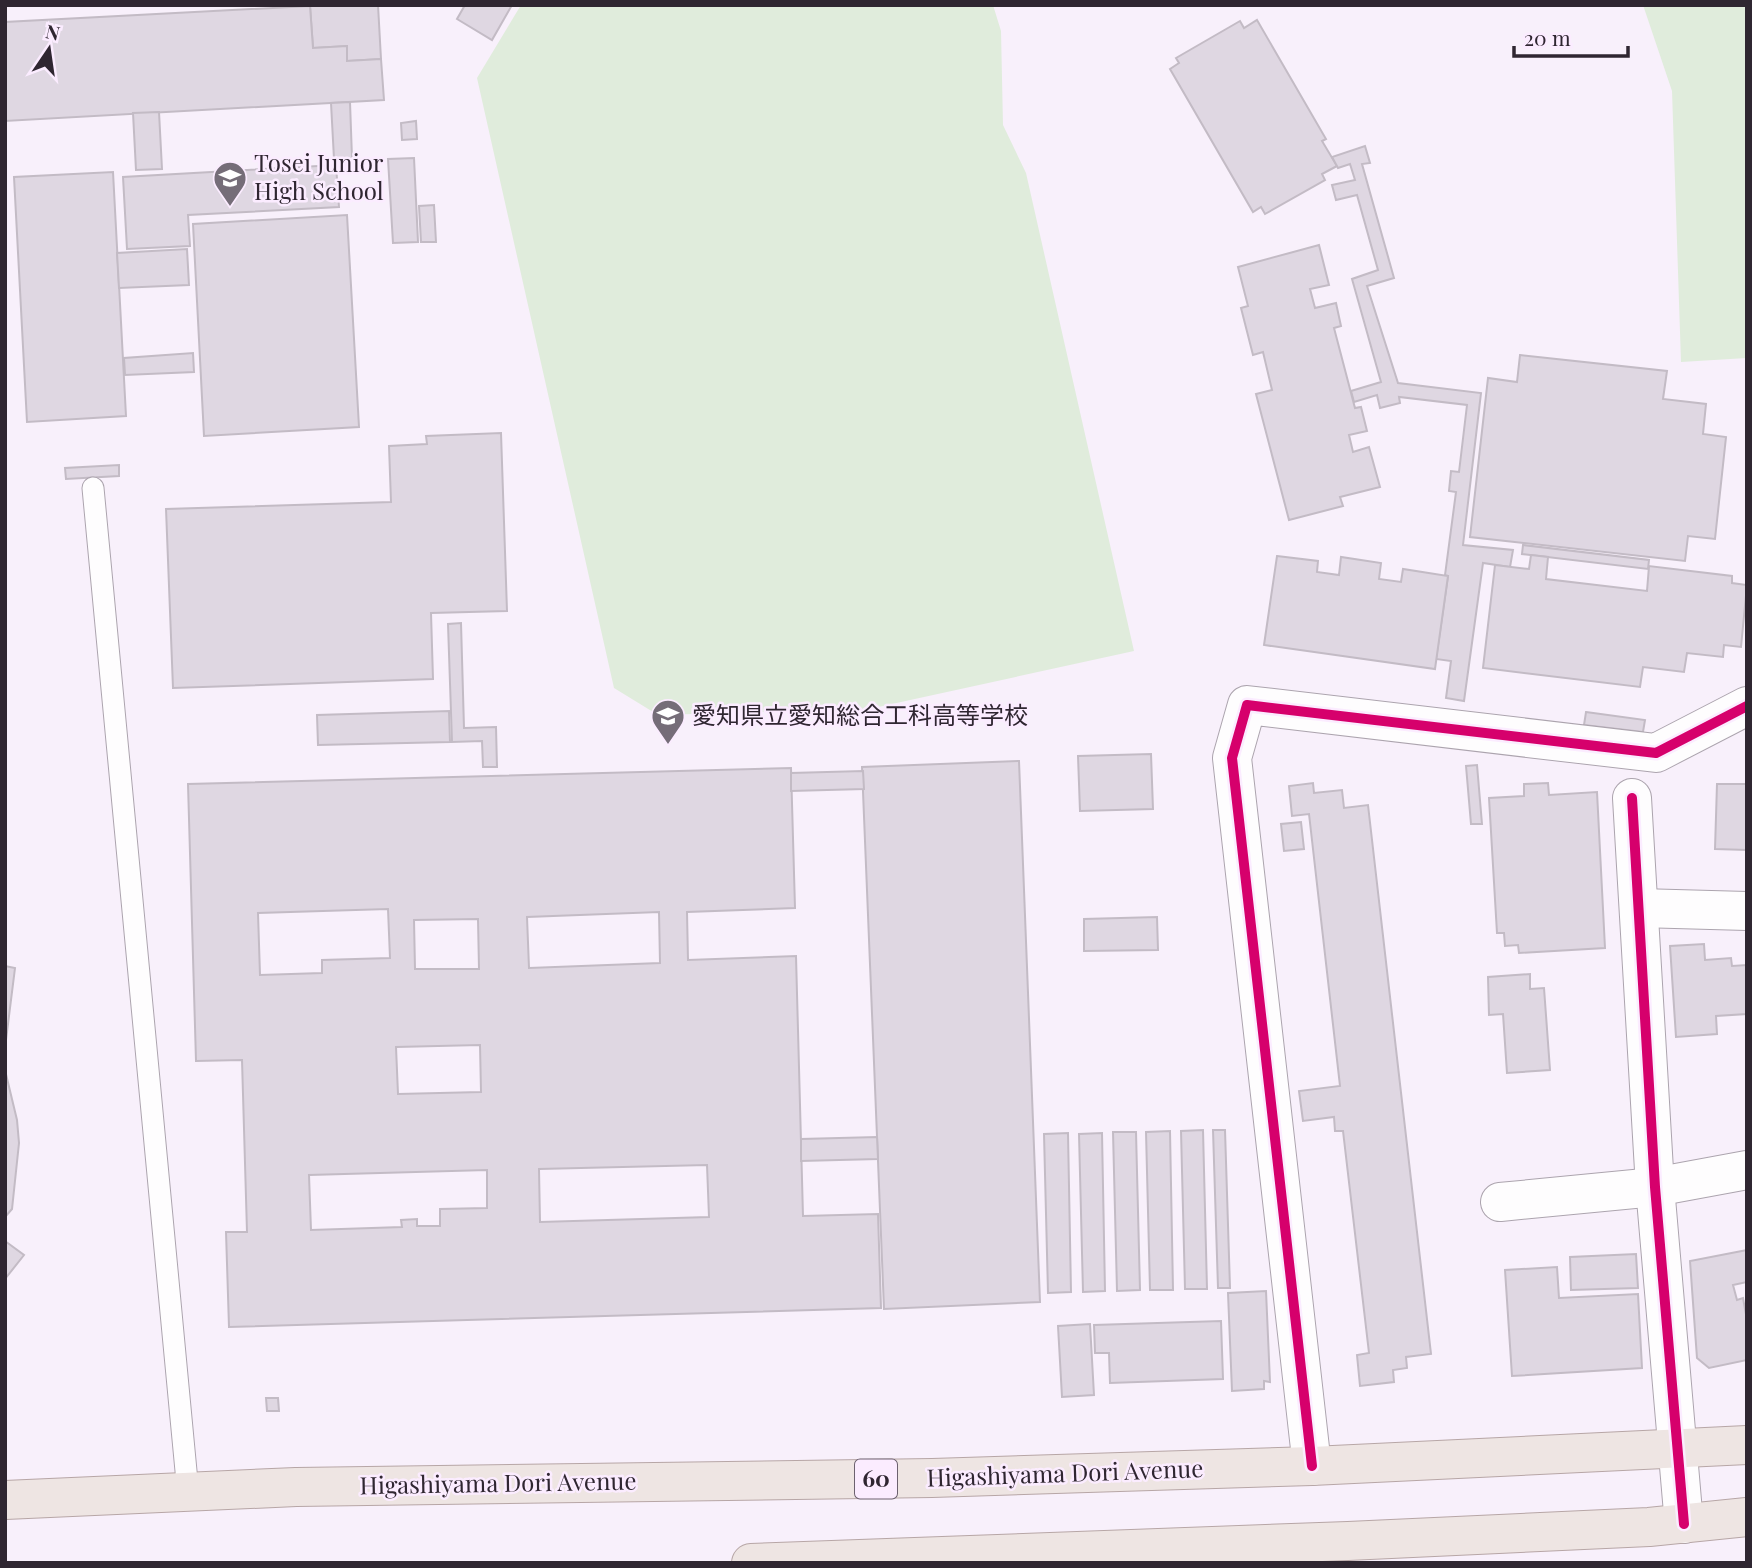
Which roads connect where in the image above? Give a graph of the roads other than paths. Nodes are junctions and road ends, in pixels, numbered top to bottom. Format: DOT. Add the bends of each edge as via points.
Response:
graph roads {
  1 [pos="93,488"];
  2 [pos="1747,706"];
  3 [pos="1632,798"];
  4 [pos="1639,908"];
  5 [pos="1747,911"];
  6 [pos="1747,1170"];
  7 [pos="1655,1187"];
  8 [pos="1500,1202"];
  9 [pos="1747,1445"];
  10 [pos="1678,1447"];
  11 [pos="1312,1466"];
  12 [pos="188,1492"];
  13 [pos="5,1500"];
  14 [pos="1747,1517"];
  15 [pos="1684,1524"];
  16 [pos="1348,1552"];
  17 [pos="799,1562"];
  18 [pos="751,1563"];
  1 -- 12 [label="lane"];
  2 -- 11 [label="street" via="1656,753 1247,705 1232,758"];
  3 -- 4 [label="street"];
  4 -- 5 [label="street"];
  4 -- 7 [label="street"];
  6 -- 7 [label="street"];
  7 -- 8 [label="street"];
  7 -- 10 [label="street"];
  9 -- 10 [label="main road, Higashiyama Dori Avenue / 60"];
  10 -- 11 [label="main road, Higashiyama Dori Avenue / 60"];
  10 -- 15 [label="street"];
  11 -- 12 [label="main road, Higashiyama Dori Avenue / 60"];
  12 -- 13 [label="main road, Higashiyama Dori Avenue / 60"];
  14 -- 15 [label="main road"];
  15 -- 16 [label="main road"];
  16 -- 17 [label="main road"];
  17 -- 18 [label="main road"];
}
